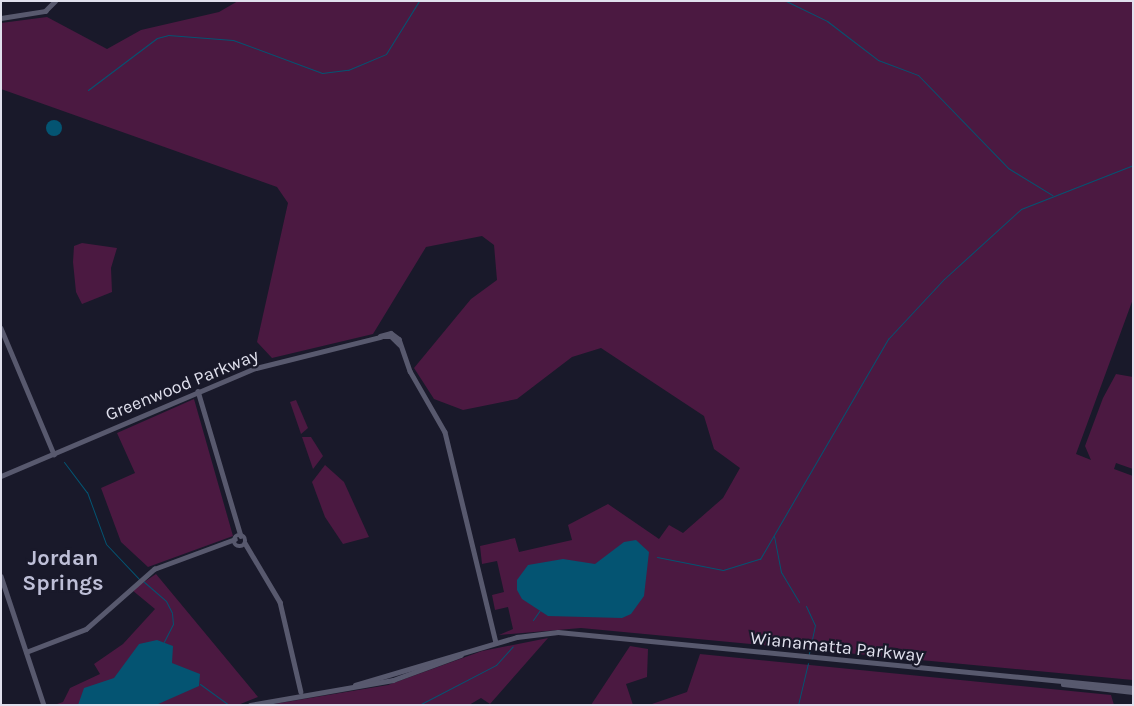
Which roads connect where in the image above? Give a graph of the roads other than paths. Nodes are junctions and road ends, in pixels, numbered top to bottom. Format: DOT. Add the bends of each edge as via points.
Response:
graph roads {
  1 [pos="56,1"];
  2 [pos="1,18"];
  3 [pos="1,328"];
  4 [pos="198,391"];
  5 [pos="54,454"];
  6 [pos="1,476"];
  7 [pos="236,529"];
  8 [pos="242,536"];
  9 [pos="235,538"];
  10 [pos="245,542"];
  11 [pos="226,544"];
  12 [pos="238,546"];
  13 [pos="248,552"];
  14 [pos="1,576"];
  15 [pos="496,644"];
  16 [pos="26,652"];
  17 [pos="1047,681"];
  18 [pos="1133,688"];
  19 [pos="301,692"];
  20 [pos="1133,692"];
  21 [pos="44,705"];
  22 [pos="250,705"];
  1 -- 2 [label="street" via="41,12"];
  3 -- 5 [label="street"];
  4 -- 5 [label="street, Greenwood Parkway"];
  4 -- 7 [label="street"];
  4 -- 15 [label="street, Greenwood Parkway" via="256,368 394,334 447,436"];
  5 -- 6 [label="street, Greenwood Parkway"];
  7 -- 8 [label="street"];
  7 -- 9 [label="street"];
  8 -- 9 [label="street"];
  8 -- 10 [label="street"];
  9 -- 11 [label="street"];
  9 -- 12 [label="street"];
  10 -- 12 [label="street"];
  10 -- 13 [label="street"];
  11 -- 12 [label="street"];
  11 -- 16 [label="street" via="145,574 86,629"];
  12 -- 13 [label="street"];
  13 -- 19 [label="street" via="280,602"];
  14 -- 16 [label="street"];
  15 -- 17 [label="street, Wianamatta Parkway" via="548,633 625,636"];
  15 -- 19 [label="street, Wianamatta Parkway" via="355,685"];
  16 -- 21 [label="street"];
  17 -- 18 [label="street, Wianamatta Parkway"];
  17 -- 20 [label="street, Wianamatta Parkway"];
  19 -- 22 [label="street, Wianamatta Parkway"];
}
